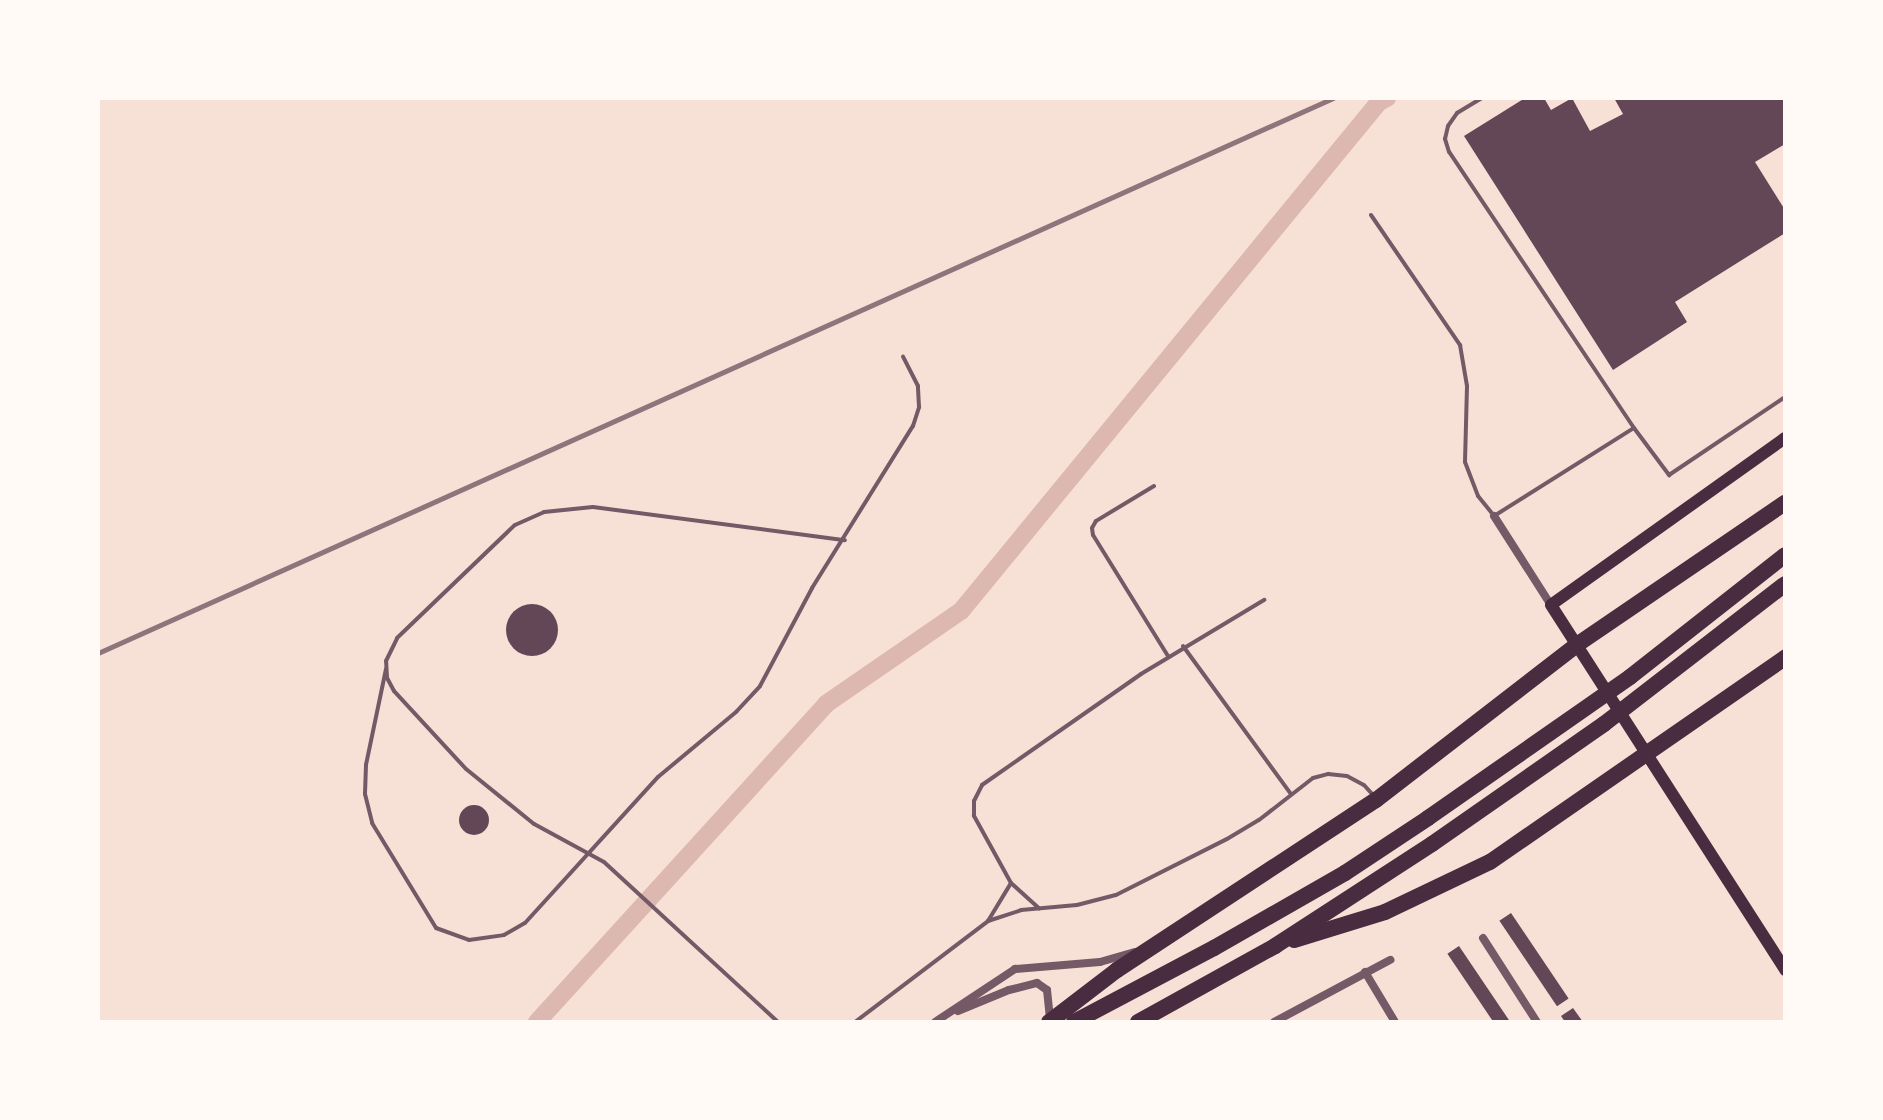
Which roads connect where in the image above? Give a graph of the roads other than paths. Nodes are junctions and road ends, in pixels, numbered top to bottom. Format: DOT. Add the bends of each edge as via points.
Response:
graph roads {
  1 [pos="1482,98"];
  2 [pos="1371,215"];
  3 [pos="903,357"];
  4 [pos="1785,397"];
  5 [pos="1634,428"];
  6 [pos="1785,438"];
  7 [pos="1154,486"];
  8 [pos="1785,503"];
  9 [pos="1494,516"];
  10 [pos="845,540"];
  11 [pos="1785,555"];
  12 [pos="1785,584"];
  13 [pos="1264,600"];
  14 [pos="1551,605"];
  15 [pos="1578,644"];
  16 [pos="1183,646"];
  17 [pos="1168,656"];
  18 [pos="1785,658"];
  19 [pos="386,669"];
  20 [pos="1647,754"];
  21 [pos="1291,794"];
  22 [pos="1376,800"];
  23 [pos="590,852"];
  24 [pos="1011,883"];
  25 [pos="1039,908"];
  26 [pos="988,921"];
  27 [pos="1483,938"];
  28 [pos="1154,945"];
  29 [pos="1275,946"];
  30 [pos="1390,960"];
  31 [pos="1785,970"];
  32 [pos="1365,972"];
  33 [pos="937,1021"];
  34 [pos="778,1022"];
  35 [pos="855,1022"];
  36 [pos="1049,1022"];
  37 [pos="1074,1022"];
  38 [pos="1138,1022"];
  39 [pos="1274,1022"];
  40 [pos="1395,1022"];
  41 [pos="1537,1022"];
  1 -- 5 [label="lane" via="1457,113 1448,126 1449,152"];
  2 -- 9 [label="lane" via="1460,345 1467,386 1465,462 1478,496"];
  3 -- 10 [label="lane" via="918,386 916,417"];
  4 -- 5 [label="lane" via="1669,475"];
  5 -- 9 [label="lane"];
  6 -- 14 [label="main road"];
  7 -- 17 [label="lane" via="1092,528"];
  8 -- 15 [label="highway"];
  9 -- 14 [label="street"];
  10 -- 19 [label="lane" via="593,507 544,512 515,525 397,638"];
  10 -- 23 [label="lane" via="812,588 760,686 658,777"];
  11 -- 37 [label="highway" via="1630,677 1345,873"];
  12 -- 29 [label="highway" via="1604,724"];
  13 -- 16 [label="lane"];
  14 -- 15 [label="main road"];
  15 -- 20 [label="main road"];
  15 -- 22 [label="highway"];
  16 -- 17 [label="lane"];
  16 -- 21 [label="lane"];
  17 -- 24 [label="lane" via="978,790 974,816"];
  18 -- 20 [label="highway"];
  19 -- 23 [label="lane" via="394,691 488,790 545,831"];
  19 -- 23 [label="lane" via="366,765 368,808 379,838 436,928 469,940 504,935 525,923"];
  20 -- 29 [label="highway" via="1525,840 1454,882 1385,912"];
  20 -- 31 [label="main road"];
  21 -- 22 [label="lane" via="1313,778 1338,774 1356,780"];
  21 -- 25 [label="lane" via="1227,839 1116,895"];
  22 -- 28 [label="highway"];
  23 -- 34 [label="lane"];
  24 -- 25 [label="lane"];
  24 -- 26 [label="lane"];
  25 -- 26 [label="lane"];
  26 -- 35 [label="lane"];
  27 -- 41 [label="street"];
  28 -- 33 [label="street" via="1100,962 1015,969"];
  28 -- 36 [label="highway"];
  29 -- 38 [label="highway"];
  30 -- 32 [label="street"];
  32 -- 39 [label="street"];
  32 -- 40 [label="street"];
  33 -- 36 [label="street" via="1037,983 1047,990"];
}
